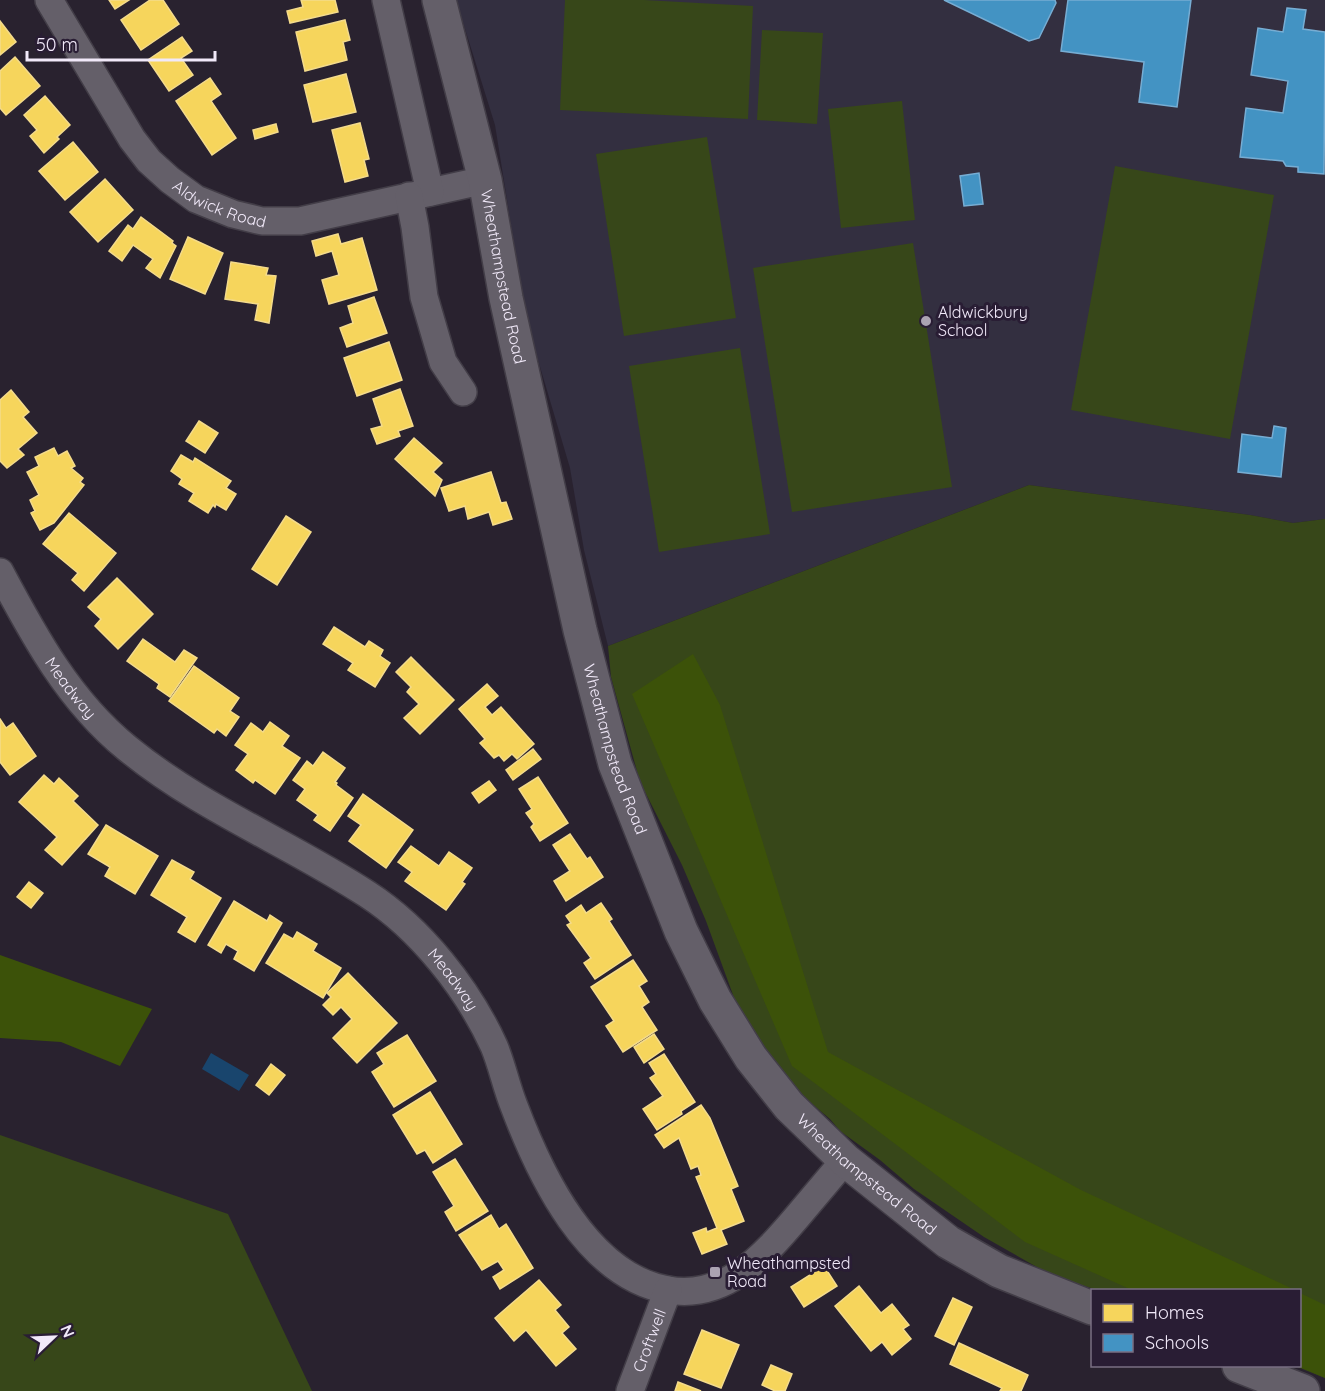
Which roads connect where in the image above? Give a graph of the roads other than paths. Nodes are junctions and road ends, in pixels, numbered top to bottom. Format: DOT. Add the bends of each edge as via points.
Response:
graph roads {
  1 [pos="49,0"];
  2 [pos="386,0"];
  3 [pos="439,0"];
  4 [pos="486,180"];
  5 [pos="420,194"];
  6 [pos="463,392"];
  7 [pos="2,582"];
  8 [pos="845,1160"];
  9 [pos="668,1290"];
  10 [pos="1091,1308"];
  11 [pos="1244,1367"];
  12 [pos="630,1391"];
  13 [pos="1302,1391"];
  1 -- 5 [label="street, Aldwick Road" via="132,139 149,161 196,198 262,221 300,221"];
  2 -- 5 [label="street"];
  3 -- 4 [label="street, Wheathampstead Road"];
  4 -- 5 [label="street, Aldwick Road"];
  4 -- 8 [label="street, Wheathampstead Road" via="506,298 580,630 615,764 681,931 716,1000 751,1058 789,1106"];
  5 -- 6 [label="street" via="415,227 424,297 442,362"];
  7 -- 9 [label="street, Meadway" via="54,668 86,710 126,748 188,792 369,895 446,966 477,1012 532,1151 559,1200 586,1239 615,1268"];
  8 -- 9 [label="street, Meadway" via="768,1251 745,1271 717,1286 693,1292"];
  8 -- 10 [label="street, Wheathampstead Road" via="948,1242 999,1271"];
  9 -- 12 [label="street, Croftwell"];
  11 -- 13 [label="street"];
}
